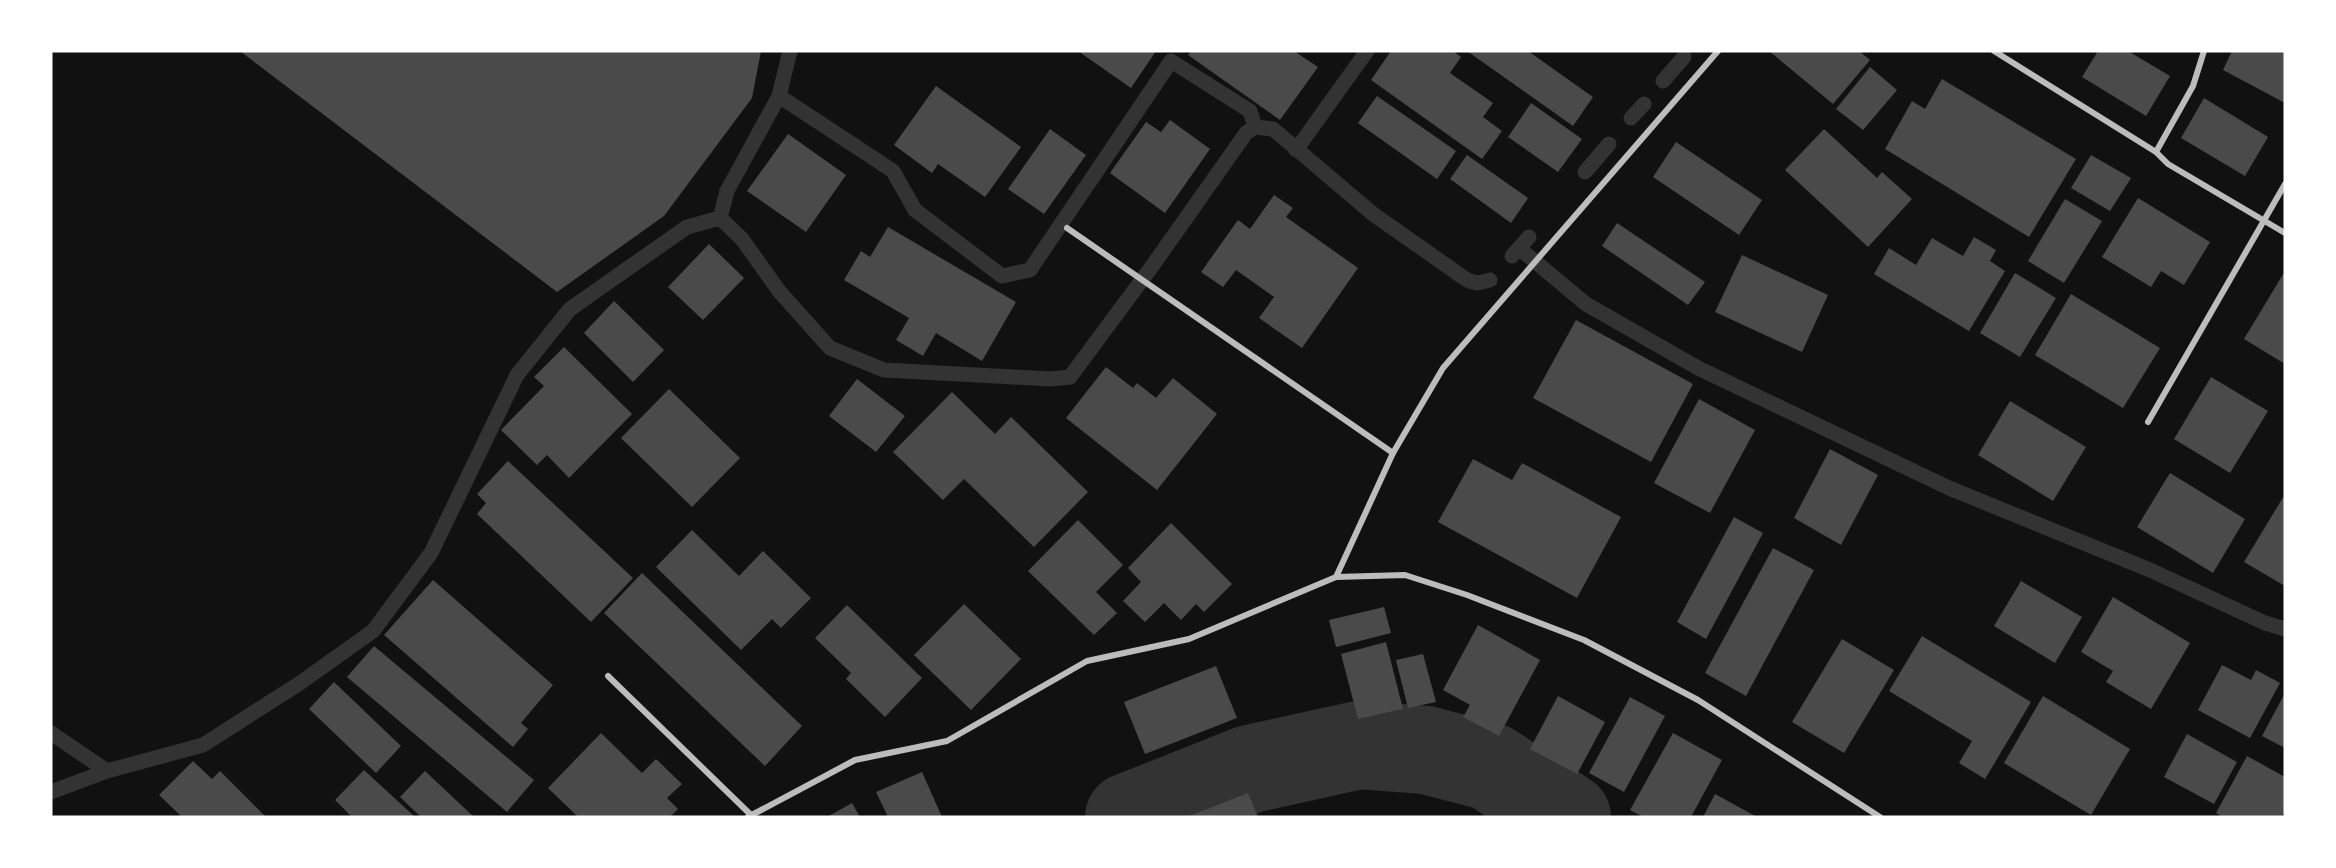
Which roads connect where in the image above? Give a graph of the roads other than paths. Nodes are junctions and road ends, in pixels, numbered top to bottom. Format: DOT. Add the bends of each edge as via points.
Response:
graph roads {
  1 [pos="1718,51"];
  2 [pos="1994,51"];
  3 [pos="2205,51"];
  4 [pos="2156,152"];
  5 [pos="2285,184"];
  6 [pos="2263,220"];
  7 [pos="1067,228"];
  8 [pos="2285,233"];
  9 [pos="2148,422"];
  10 [pos="1393,453"];
  11 [pos="1336,577"];
  12 [pos="608,676"];
  13 [pos="749,816"];
  14 [pos="1880,817"];
  1 -- 10 [label="street" via="1443,368"];
  2 -- 4 [label="street"];
  3 -- 4 [label="street" via="2193,86"];
  4 -- 6 [label="street" via="2168,164"];
  5 -- 6 [label="street"];
  6 -- 8 [label="street"];
  6 -- 9 [label="street"];
  7 -- 10 [label="street"];
  10 -- 11 [label="street"];
  11 -- 13 [label="street" via="1189,639 1087,661 947,741 855,760"];
  11 -- 14 [label="street" via="1405,575 1584,640 1698,700"];
  12 -- 13 [label="street"];
}
